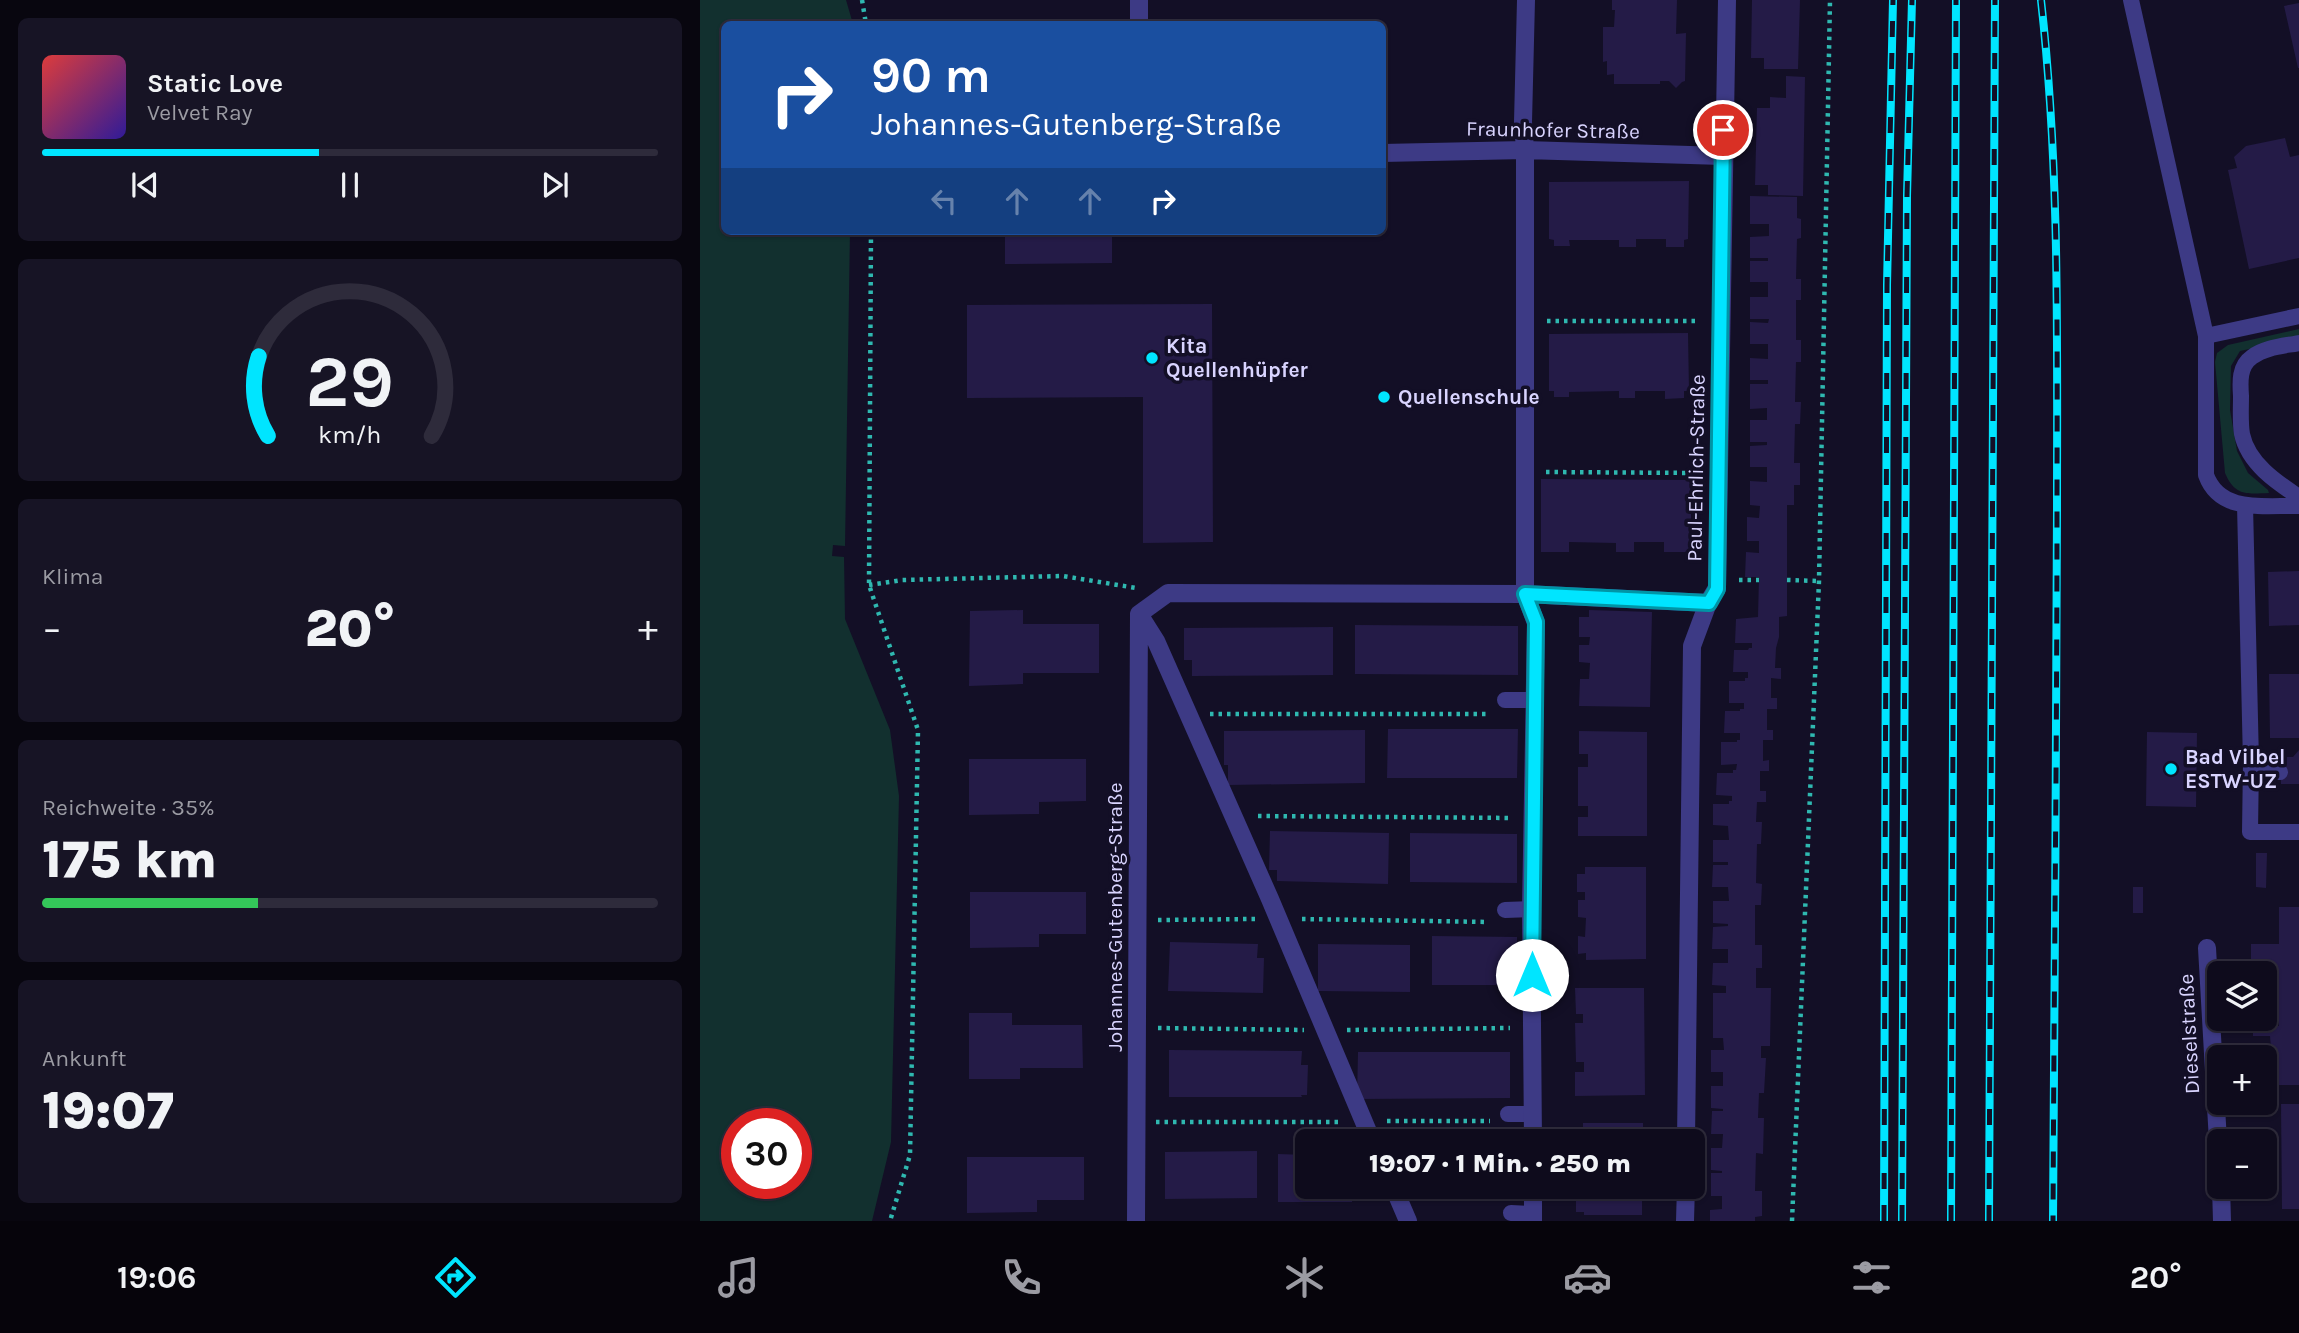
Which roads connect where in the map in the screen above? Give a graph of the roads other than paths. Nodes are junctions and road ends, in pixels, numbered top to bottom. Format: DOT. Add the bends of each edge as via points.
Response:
graph roads {
  1 [pos="1139,0"];
  2 [pos="1526,0"];
  3 [pos="1727,0"];
  4 [pos="2131,0"];
  5 [pos="1139,21"];
  6 [pos="1525,150"];
  7 [pos="1386,153"];
  8 [pos="1723,156"];
  9 [pos="2299,316"];
  10 [pos="2206,336"];
  11 [pos="2299,343"];
  12 [pos="2299,497"];
  13 [pos="2245,505"];
  14 [pos="2299,506"];
  15 [pos="1525,594"];
  16 [pos="1709,603"];
  17 [pos="1139,614"];
  18 [pos="1535,700"];
  19 [pos="1503,707"];
  20 [pos="2250,762"];
  21 [pos="2280,772"];
  22 [pos="2299,832"];
  23 [pos="1531,909"];
  24 [pos="1502,916"];
  25 [pos="2207,948"];
  26 [pos="1533,1114"];
  27 [pos="1504,1118"];
  28 [pos="1367,1129"];
  29 [pos="1533,1129"];
  30 [pos="1686,1129"];
  31 [pos="2217,1129"];
  32 [pos="1399,1199"];
  33 [pos="1533,1199"];
  34 [pos="1686,1199"];
  35 [pos="2221,1199"];
  36 [pos="1511,1213"];
  37 [pos="1532,1217"];
  38 [pos="1136,1221"];
  39 [pos="1408,1221"];
  40 [pos="1685,1221"];
  41 [pos="2222,1221"];
  1 -- 5 [label="street"];
  2 -- 6 [label="street"];
  3 -- 8 [label="street, Paul-Ehrlich-Straße"];
  4 -- 10 [label="lane"];
  6 -- 7 [label="street, Fraunhofer Straße"];
  6 -- 8 [label="street, Fraunhofer Straße"];
  6 -- 15 [label="street"];
  8 -- 16 [label="street, Paul-Ehrlich-Straße" via="1717,589"];
  9 -- 10 [label="lane"];
  10 -- 13 [label="lane" via="2206,475 2223,499"];
  11 -- 12 [label="lane" via="2250,358 2240,379 2245,444 2268,474"];
  13 -- 14 [label="lane"];
  13 -- 20 [label="lane"];
  15 -- 16 [label="street"];
  15 -- 17 [label="street" via="1168,593"];
  15 -- 18 [label="street" via="1536,622"];
  16 -- 30 [label="street, Paul-Ehrlich-Straße" via="1692,646"];
  17 -- 28 [label="street" via="1156,641 1279,919"];
  17 -- 38 [label="street, Johannes-Gutenberg-Straße"];
  18 -- 19 [label="lane"];
  18 -- 23 [label="street"];
  20 -- 21 [label="lane" via="2259,770"];
  20 -- 22 [label="lane" via="2250,832"];
  23 -- 24 [label="lane"];
  23 -- 26 [label="street"];
  25 -- 31 [label="street, Dieselstraße"];
  26 -- 27 [label="lane"];
  26 -- 29 [label="street"];
  32 -- 39 [label="street"];
  33 -- 37 [label="street"];
  34 -- 40 [label="street"];
  35 -- 41 [label="street"];
  36 -- 37 [label="lane"];
}
